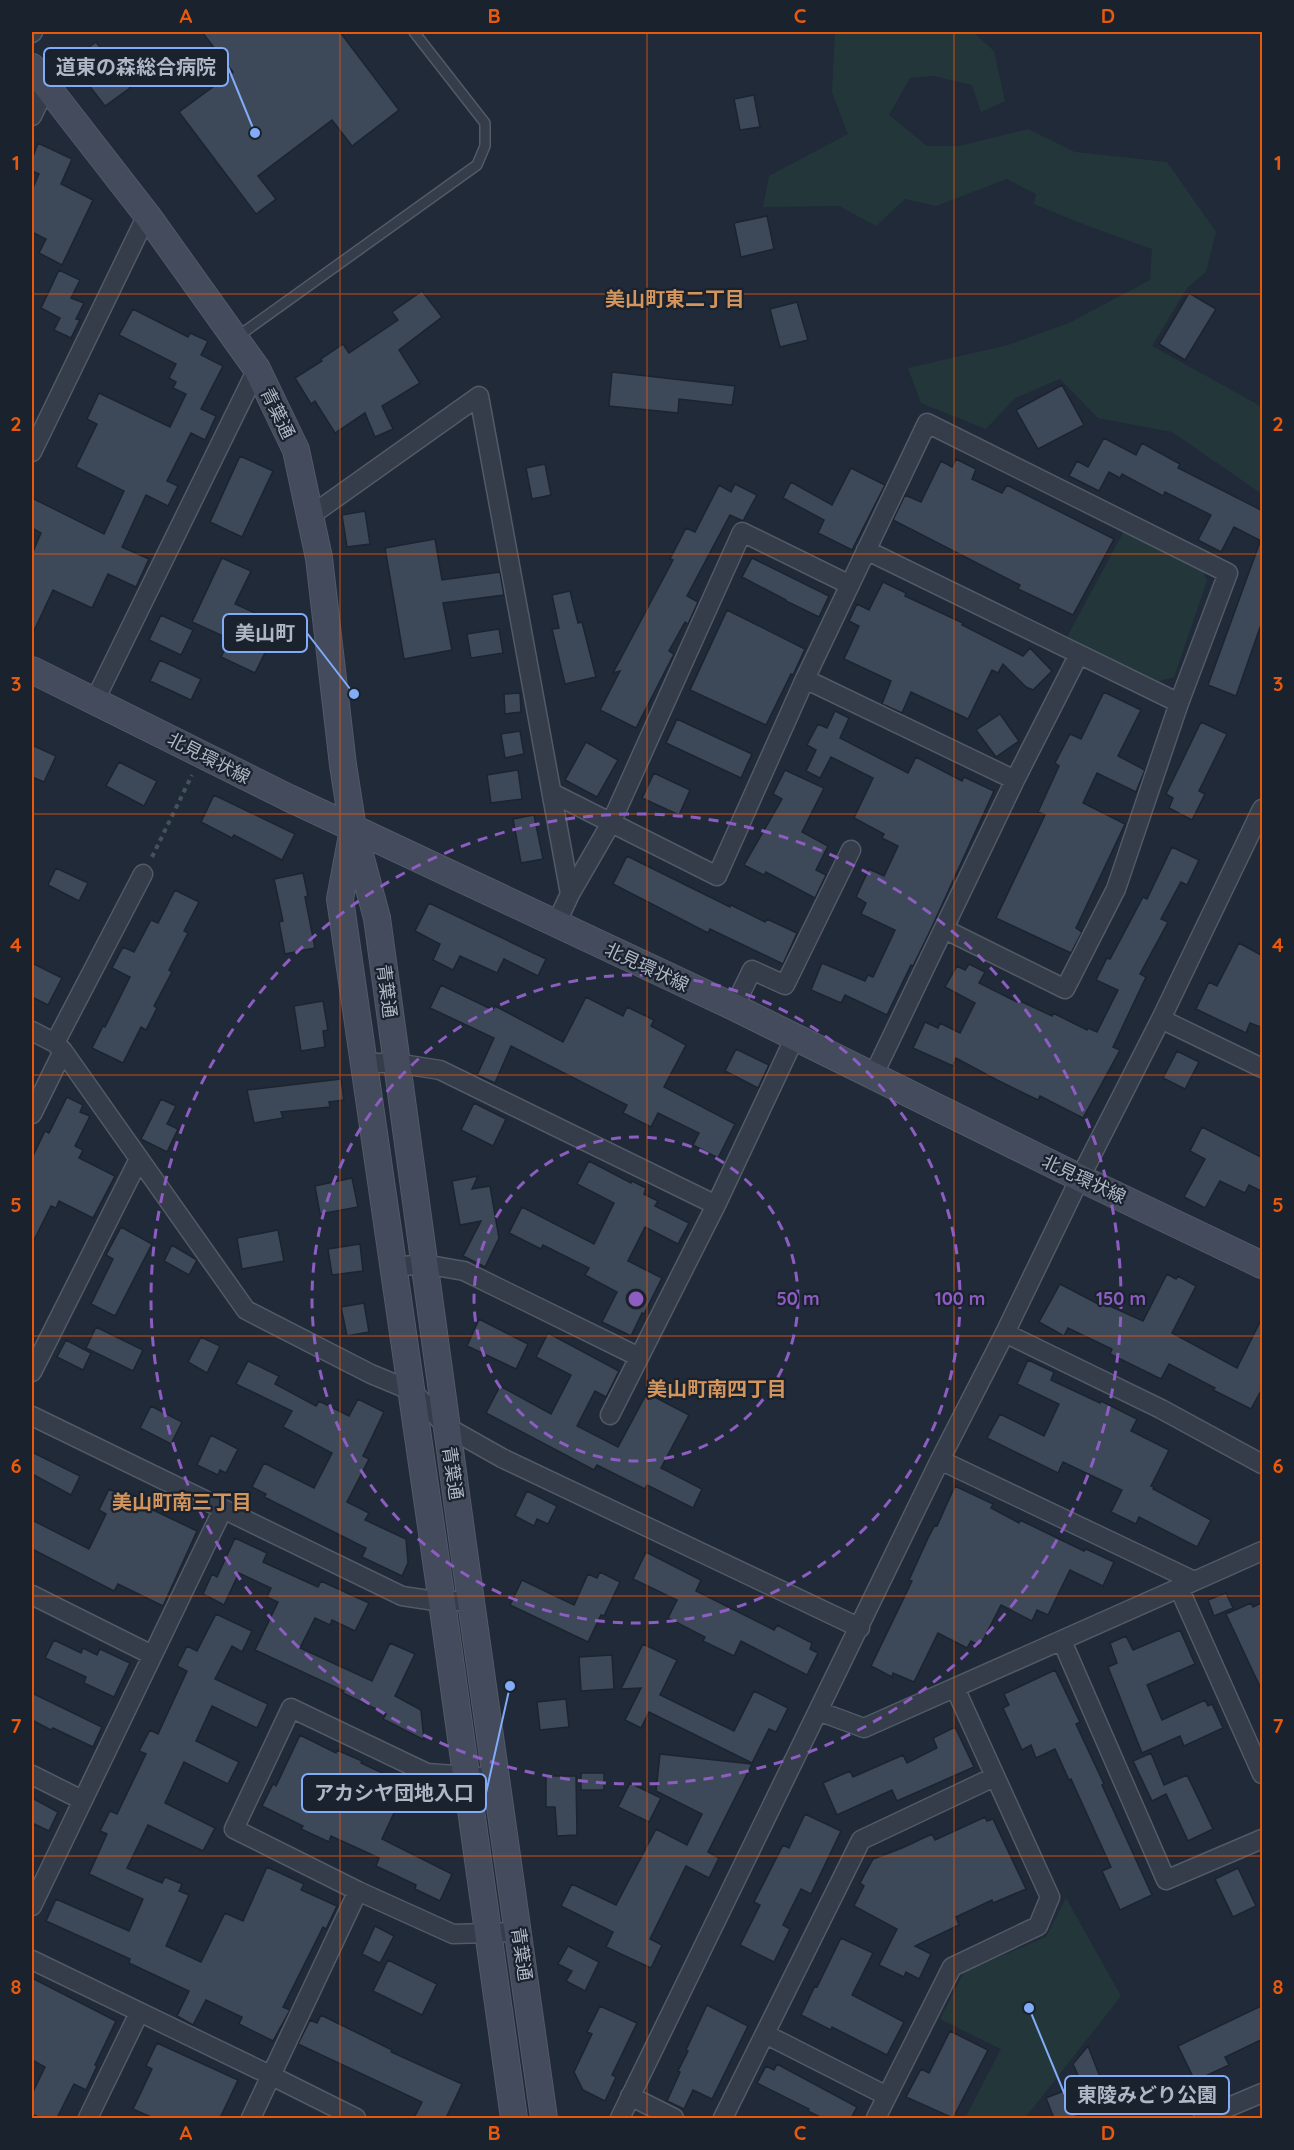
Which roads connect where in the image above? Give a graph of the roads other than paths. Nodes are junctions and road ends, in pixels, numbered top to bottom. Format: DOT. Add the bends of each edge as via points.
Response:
graph roads {
  1 [pos="414,32"];
  2 [pos="39,77"];
  3 [pos="32,116"];
  4 [pos="147,215"];
  5 [pos="235,338"];
  6 [pos="257,369"];
  7 [pos="32,452"];
  8 [pos="310,516"];
  9 [pos="866,550"];
  10 [pos="850,585"];
  11 [pos="1078,656"];
  12 [pos="32,670"];
  13 [pos="805,679"];
  14 [pos="95,700"];
  15 [pos="1179,703"];
  16 [pos="1015,780"];
  17 [pos="552,793"];
  18 [pos="1261,820"];
  19 [pos="611,823"];
  20 [pos="353,829"];
  21 [pos="852,850"];
  22 [pos="143,874"];
  23 [pos="570,894"];
  24 [pos="556,924"];
  25 [pos="944,929"];
  26 [pos="734,1007"];
  27 [pos="1161,1018"];
  28 [pos="32,1031"];
  29 [pos="795,1037"];
  30 [pos="59,1047"];
  31 [pos="364,1063"];
  32 [pos="396,1063"];
  33 [pos="1263,1068"];
  34 [pos="873,1076"];
  35 [pos="32,1114"];
  36 [pos="139,1159"];
  37 [pos="1080,1178"];
  38 [pos="716,1205"];
  39 [pos="424,1264"];
  40 [pos="1263,1265"];
  41 [pos="394,1266"];
  42 [pos="1005,1333"];
  43 [pos="639,1357"];
  44 [pos="32,1372"];
  45 [pos="412,1391"];
  46 [pos="610,1415"];
  47 [pos="32,1416"];
  48 [pos="447,1427"];
  49 [pos="940,1460"];
  50 [pos="1263,1464"];
  51 [pos="223,1509"];
  52 [pos="1263,1551"];
  53 [pos="1186,1584"];
  54 [pos="32,1595"];
  55 [pos="470,1600"];
  56 [pos="442,1602"];
  57 [pos="860,1628"];
  58 [pos="1062,1641"];
  59 [pos="152,1654"];
  60 [pos="955,1688"];
  61 [pos="818,1712"];
  62 [pos="1263,1774"];
  63 [pos="32,1775"];
  64 [pos="466,1776"];
  65 [pos="994,1777"];
  66 [pos="496,1778"];
  67 [pos="82,1800"];
  68 [pos="1263,1839"];
  69 [pos="358,1891"];
  70 [pos="32,1906"];
  71 [pos="519,1932"];
  72 [pos="488,1933"];
  73 [pos="32,1960"];
  74 [pos="139,2013"];
  75 [pos="765,2034"];
  76 [pos="272,2076"];
  77 [pos="1263,2093"];
  78 [pos="630,2096"];
  79 [pos="887,2096"];
  80 [pos="88,2118"];
  81 [pos="251,2118"];
  82 [pos="356,2118"];
  83 [pos="514,2118"];
  84 [pos="544,2118"];
  85 [pos="620,2118"];
  86 [pos="674,2118"];
  87 [pos="723,2118"];
  88 [pos="876,2118"];
  89 [pos="1203,2118"];
  1 -- 5 [label="lane" via="485,123 485,146 477,165"];
  2 -- 3 [label="street"];
  2 -- 4 [label="street, 青葉通"];
  4 -- 5 [label="street, 青葉通"];
  4 -- 7 [label="street"];
  5 -- 6 [label="street, 青葉通"];
  6 -- 8 [label="street, 青葉通" via="296,450"];
  6 -- 14 [label="street"];
  8 -- 17 [label="street" via="479,396"];
  8 -- 20 [label="street, 青葉通" via="319,558"];
  9 -- 10 [label="street"];
  9 -- 11 [label="street"];
  9 -- 15 [label="street" via="927,423 1228,573"];
  10 -- 13 [label="street"];
  10 -- 19 [label="street" via="742,532"];
  11 -- 15 [label="street"];
  11 -- 16 [label="street"];
  12 -- 14 [label="street, 北見環状線"];
  13 -- 16 [label="street"];
  13 -- 19 [label="street" via="717,876"];
  14 -- 20 [label="street, 北見環状線"];
  15 -- 25 [label="street" via="1116,889 1065,989"];
  16 -- 25 [label="street"];
  17 -- 19 [label="street"];
  17 -- 23 [label="street"];
  18 -- 27 [label="street"];
  19 -- 23 [label="street"];
  20 -- 24 [label="street, 北見環状線"];
  20 -- 31 [label="street, 青葉通" via="340,899"];
  20 -- 32 [label="street, 青葉通" via="377,918"];
  21 -- 26 [label="street" via="785,985 752,970"];
  22 -- 30 [label="street"];
  23 -- 24 [label="street"];
  24 -- 26 [label="street, 北見環状線"];
  25 -- 34 [label="street"];
  26 -- 29 [label="street, 北見環状線"];
  27 -- 33 [label="street"];
  27 -- 37 [label="street"];
  28 -- 30 [label="street"];
  29 -- 34 [label="street, 北見環状線"];
  29 -- 38 [label="street"];
  30 -- 35 [label="street"];
  30 -- 36 [label="street"];
  31 -- 32 [label="street"];
  31 -- 41 [label="street, 青葉通"];
  32 -- 38 [label="street" via="440,1070"];
  32 -- 39 [label="street, 青葉通"];
  34 -- 37 [label="street, 北見環状線"];
  36 -- 44 [label="street"];
  36 -- 45 [label="street" via="246,1310"];
  37 -- 40 [label="street, 北見環状線"];
  37 -- 42 [label="street"];
  38 -- 43 [label="street"];
  39 -- 41 [label="street"];
  39 -- 43 [label="street" via="464,1270"];
  39 -- 48 [label="street, 青葉通"];
  41 -- 45 [label="street, 青葉通"];
  42 -- 49 [label="street"];
  42 -- 50 [label="street"];
  43 -- 46 [label="street"];
  45 -- 48 [label="street"];
  45 -- 56 [label="street, 青葉通"];
  47 -- 51 [label="street"];
  48 -- 55 [label="street, 青葉通"];
  48 -- 57 [label="street" via="512,1463"];
  49 -- 53 [label="street"];
  49 -- 57 [label="street"];
  51 -- 56 [label="street" via="402,1596"];
  51 -- 59 [label="street"];
  52 -- 53 [label="street"];
  53 -- 58 [label="street"];
  53 -- 62 [label="street"];
  54 -- 59 [label="street"];
  55 -- 56 [label="street"];
  55 -- 66 [label="street, 青葉通"];
  56 -- 64 [label="street, 青葉通"];
  57 -- 61 [label="street"];
  58 -- 60 [label="street"];
  58 -- 68 [label="street" via="1166,1880"];
  59 -- 67 [label="street"];
  60 -- 61 [label="street" via="864,1728"];
  60 -- 65 [label="street"];
  61 -- 78 [label="street"];
  63 -- 67 [label="street"];
  64 -- 66 [label="street"];
  64 -- 69 [label="street" via="427,1773 291,1708 234,1829"];
  64 -- 72 [label="street, 青葉通"];
  65 -- 75 [label="street" via="861,1840"];
  65 -- 79 [label="street" via="1050,1897 1038,1926 952,1967"];
  66 -- 71 [label="street, 青葉通"];
  67 -- 70 [label="street"];
  69 -- 72 [label="street" via="453,1934"];
  69 -- 76 [label="street"];
  71 -- 72 [label="street"];
  71 -- 84 [label="street, 青葉通"];
  72 -- 83 [label="street, 青葉通"];
  73 -- 74 [label="street"];
  74 -- 76 [label="street"];
  74 -- 80 [label="street"];
  75 -- 79 [label="street"];
  75 -- 87 [label="street"];
  76 -- 81 [label="street"];
  76 -- 82 [label="street"];
  77 -- 89 [label="street"];
  78 -- 85 [label="street"];
  78 -- 86 [label="street"];
  79 -- 88 [label="street"];
}
